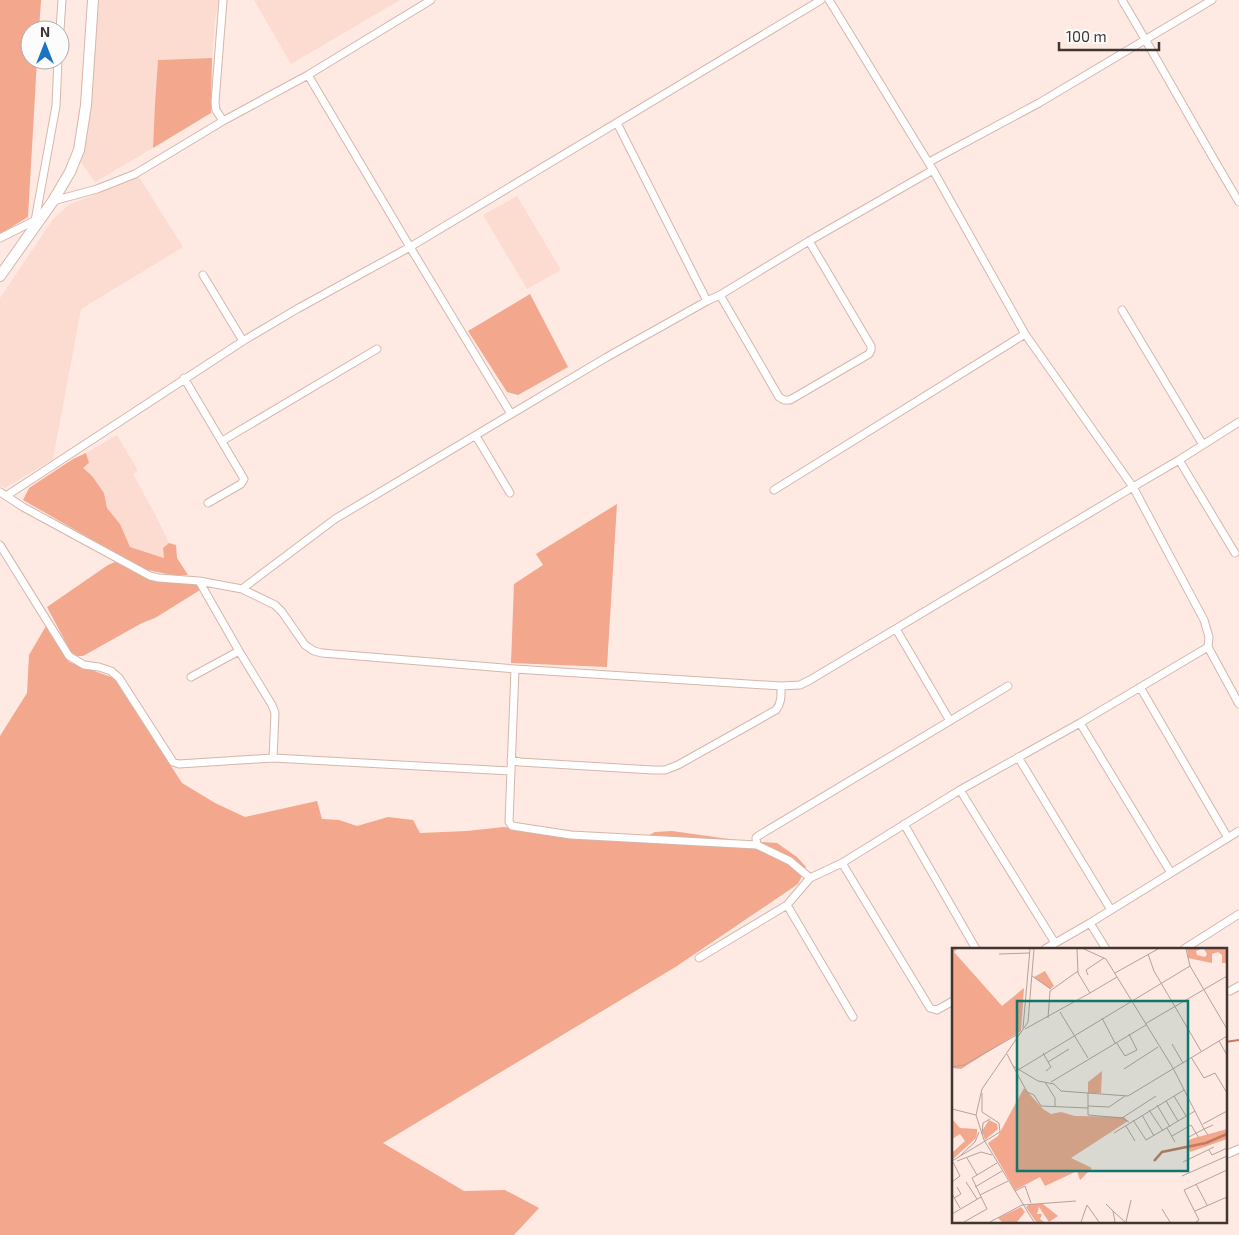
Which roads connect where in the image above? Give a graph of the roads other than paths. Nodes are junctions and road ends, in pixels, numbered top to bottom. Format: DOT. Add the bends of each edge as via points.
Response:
graph roads {
  1 [pos="62,0"];
  2 [pos="93,0"];
  3 [pos="223,0"];
  4 [pos="431,0"];
  5 [pos="820,0"];
  6 [pos="829,0"];
  7 [pos="1122,0"];
  8 [pos="1212,0"];
  9 [pos="61,20"];
  10 [pos="1146,40"];
  11 [pos="58,70"];
  12 [pos="308,75"];
  13 [pos="223,122"];
  14 [pos="617,123"];
  15 [pos="929,162"];
  16 [pos="933,170"];
  17 [pos="54,201"];
  18 [pos="1239,202"];
  19 [pos="39,219"];
  20 [pos="0,238"];
  21 [pos="810,241"];
  22 [pos="410,247"];
  23 [pos="203,275"];
  24 [pos="0,276"];
  25 [pos="720,295"];
  26 [pos="707,301"];
  27 [pos="1122,310"];
  28 [pos="1025,334"];
  29 [pos="243,341"];
  30 [pos="376,349"];
  31 [pos="184,378"];
  32 [pos="511,414"];
  33 [pos="1239,422"];
  34 [pos="476,436"];
  35 [pos="222,441"];
  36 [pos="1203,445"];
  37 [pos="1180,460"];
  38 [pos="1133,487"];
  39 [pos="774,490"];
  40 [pos="510,493"];
  41 [pos="3,494"];
  42 [pos="208,503"];
  43 [pos="0,545"];
  44 [pos="1236,553"];
  45 [pos="199,581"];
  46 [pos="242,589"];
  47 [pos="896,628"];
  48 [pos="1208,648"];
  49 [pos="239,650"];
  50 [pos="515,668"];
  51 [pos="191,677"];
  52 [pos="781,686"];
  53 [pos="1008,686"];
  54 [pos="1140,687"];
  55 [pos="1239,704"];
  56 [pos="950,721"];
  57 [pos="1080,723"];
  58 [pos="1018,757"];
  59 [pos="273,758"];
  60 [pos="511,760"];
  61 [pos="510,771"];
  62 [pos="960,790"];
  63 [pos="904,824"];
  64 [pos="1239,831"];
  65 [pos="1228,838"];
  66 [pos="757,845"];
  67 [pos="842,863"];
  68 [pos="1171,873"];
  69 [pos="810,878"];
  70 [pos="787,905"];
  71 [pos="1111,910"];
  72 [pos="1239,914"];
  73 [pos="1090,923"];
  74 [pos="1055,943"];
  75 [pos="975,948"];
  76 [pos="1047,948"];
  77 [pos="1105,948"];
  78 [pos="1186,948"];
  79 [pos="699,958"];
  80 [pos="1239,986"];
  81 [pos="1230,991"];
  82 [pos="952,1002"];
  83 [pos="853,1017"];
  84 [pos="1239,1149"];
  85 [pos="1226,1155"];
  1 -- 9 [label="street"];
  2 -- 17 [label="highway" via="83,131 70,172"];
  3 -- 13 [label="street" via="215,102"];
  4 -- 12 [label="street"];
  5 -- 14 [label="street"];
  6 -- 15 [label="street"];
  7 -- 10 [label="street"];
  8 -- 10 [label="street"];
  10 -- 15 [label="street" via="1039,104"];
  10 -- 18 [label="street"];
  11 -- 19 [label="street" via="56,106"];
  12 -- 13 [label="street"];
  12 -- 22 [label="street"];
  13 -- 17 [label="street" via="135,174"];
  14 -- 22 [label="street"];
  14 -- 26 [label="street"];
  15 -- 16 [label="street"];
  16 -- 21 [label="street"];
  16 -- 28 [label="street"];
  17 -- 19 [label="highway"];
  19 -- 20 [label="street"];
  19 -- 24 [label="highway"];
  21 -- 25 [label="street"];
  21 -- 25 [label="street" via="871,346 869,354 790,400 784,400 779,397"];
  22 -- 29 [label="street"];
  22 -- 32 [label="street"];
  23 -- 29 [label="street"];
  25 -- 26 [label="street"];
  26 -- 32 [label="street"];
  27 -- 36 [label="street"];
  28 -- 38 [label="street"];
  28 -- 39 [label="street"];
  29 -- 31 [label="street"];
  30 -- 35 [label="street"];
  31 -- 35 [label="street"];
  31 -- 41 [label="street"];
  32 -- 34 [label="street"];
  33 -- 36 [label="street"];
  34 -- 40 [label="street"];
  34 -- 46 [label="street" via="335,519"];
  35 -- 42 [label="street" via="244,478 241,484"];
  36 -- 37 [label="street"];
  37 -- 38 [label="street"];
  37 -- 44 [label="street"];
  38 -- 47 [label="street"];
  38 -- 48 [label="street" via="1204,620 1209,637"];
  41 -- 45 [label="street" via="143,572 158,578"];
  43 -- 59 [label="street" via="69,656 84,665 111,671 119,678 173,762"];
  45 -- 46 [label="street"];
  45 -- 49 [label="street"];
  46 -- 50 [label="street" via="282,612 314,651"];
  47 -- 52 [label="street" via="805,683"];
  47 -- 56 [label="street"];
  48 -- 54 [label="street"];
  48 -- 55 [label="street"];
  49 -- 51 [label="street"];
  49 -- 59 [label="street" via="274,710"];
  50 -- 52 [label="street"];
  50 -- 60 [label="street"];
  52 -- 60 [label="street" via="780,704 776,710 678,766 665,770"];
  53 -- 56 [label="street"];
  54 -- 57 [label="street"];
  54 -- 65 [label="street"];
  56 -- 66 [label="street" via="758,836"];
  57 -- 58 [label="street"];
  57 -- 68 [label="street"];
  58 -- 62 [label="street"];
  58 -- 71 [label="street"];
  59 -- 61 [label="street"];
  60 -- 61 [label="street"];
  61 -- 66 [label="street" via="509,822 512,826 571,835"];
  62 -- 63 [label="street"];
  62 -- 74 [label="street"];
  63 -- 67 [label="street"];
  63 -- 75 [label="street"];
  64 -- 65 [label="street"];
  65 -- 68 [label="street"];
  66 -- 69 [label="street" via="790,861"];
  67 -- 69 [label="street"];
  67 -- 82 [label="street" via="930,1008 937,1010"];
  68 -- 71 [label="street"];
  69 -- 70 [label="street"];
  70 -- 79 [label="street"];
  70 -- 83 [label="street"];
  71 -- 73 [label="street"];
  72 -- 78 [label="street"];
  73 -- 74 [label="street"];
  73 -- 77 [label="street"];
  74 -- 76 [label="street"];
  80 -- 81 [label="street"];
  84 -- 85 [label="street"];
}
